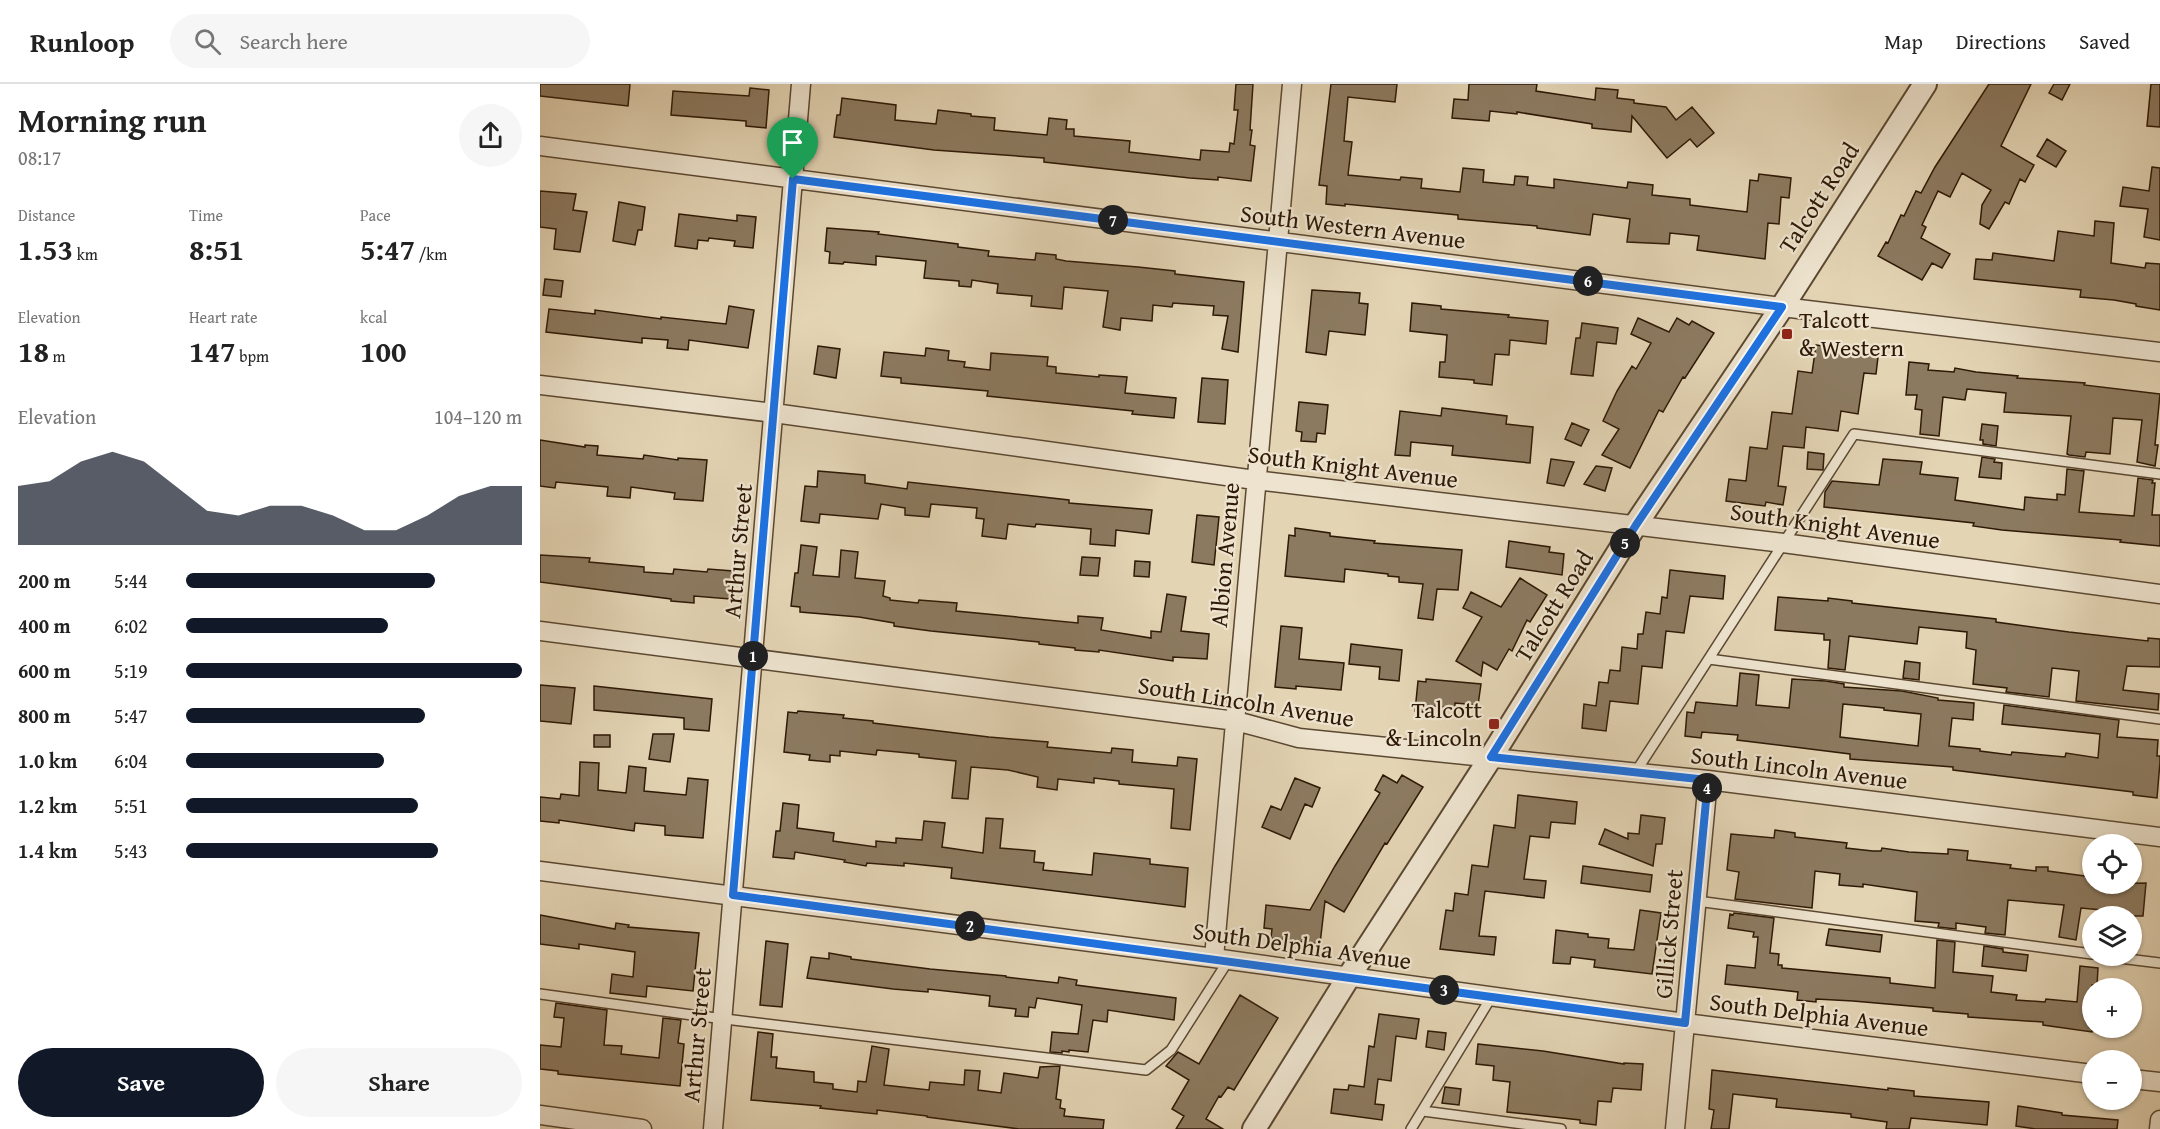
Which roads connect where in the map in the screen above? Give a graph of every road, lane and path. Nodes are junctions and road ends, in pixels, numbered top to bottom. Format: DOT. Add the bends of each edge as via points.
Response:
graph roads {
  1 [pos="801,84"];
  2 [pos="1292,84"];
  3 [pos="1925,84"];
  4 [pos="540,146"];
  5 [pos="793,179"];
  6 [pos="1277,241"];
  7 [pos="1782,307"];
  8 [pos="2160,352"];
  9 [pos="540,385"];
  10 [pos="774,413"];
  11 [pos="2160,474"];
  12 [pos="1255,480"];
  13 [pos="1636,525"];
  14 [pos="1784,543"];
  15 [pos="2160,594"];
  16 [pos="540,631"];
  17 [pos="753,657"];
  18 [pos="1709,658"];
  19 [pos="2160,719"];
  20 [pos="1236,721"];
  21 [pos="1491,757"];
  22 [pos="1635,773"];
  23 [pos="1708,780"];
  24 [pos="2160,837"];
  25 [pos="540,871"];
  26 [pos="733,895"];
  27 [pos="1697,901"];
  28 [pos="2082,953"];
  29 [pos="1221,960"];
  30 [pos="2142,961"];
  31 [pos="2160,963"];
  32 [pos="1348,978"];
  33 [pos="540,994"];
  34 [pos="1492,996"];
  35 [pos="722,1018"];
  36 [pos="1685,1023"];
  37 [pos="2082,1073"];
  38 [pos="2142,1080"];
  39 [pos="2160,1082"];
  40 [pos="1423,1111"];
  41 [pos="540,1115"];
  42 [pos="2160,1120"];
  43 [pos="642,1129"];
  44 [pos="713,1129"];
  45 [pos="1254,1129"];
  46 [pos="1411,1129"];
  47 [pos="1561,1129"];
  48 [pos="1675,1129"];
  49 [pos="2159,1129"];
  1 -- 5 [label="street, Arthur Street"];
  2 -- 6 [label="street, Albion Avenue"];
  3 -- 7 [label="street, Talcott Road"];
  4 -- 5 [label="street, South Western Avenue"];
  5 -- 6 [label="street, South Western Avenue"];
  5 -- 10 [label="street, Arthur Street"];
  6 -- 7 [label="street, South Western Avenue"];
  6 -- 12 [label="street, Albion Avenue"];
  7 -- 8 [label="street, South Western Avenue"];
  7 -- 13 [label="street, Talcott Road"];
  9 -- 10 [label="street, South Knight Avenue"];
  10 -- 12 [label="street, South Knight Avenue"];
  10 -- 17 [label="street, Arthur Street"];
  11 -- 14 [label="lane" via="1854,434"];
  12 -- 13 [label="street, South Knight Avenue"];
  12 -- 20 [label="street, Albion Avenue"];
  13 -- 14 [label="street, South Knight Avenue"];
  13 -- 21 [label="street, Talcott Road"];
  14 -- 15 [label="street, South Knight Avenue"];
  14 -- 18 [label="lane"];
  16 -- 17 [label="street, South Lincoln Avenue"];
  17 -- 20 [label="street, South Lincoln Avenue"];
  17 -- 26 [label="street, Arthur Street"];
  18 -- 19 [label="lane"];
  18 -- 22 [label="lane"];
  20 -- 21 [label="street, South Lincoln Avenue" via="1299,738"];
  20 -- 29 [label="street, Albion Avenue"];
  21 -- 22 [label="street, South Lincoln Avenue"];
  21 -- 32 [label="street, Talcott Road"];
  22 -- 23 [label="street, South Lincoln Avenue"];
  23 -- 24 [label="street, South Lincoln Avenue"];
  23 -- 27 [label="street, Gillick Street"];
  25 -- 26 [label="street, South Delphia Avenue"];
  26 -- 29 [label="street, South Delphia Avenue"];
  26 -- 35 [label="street, Arthur Street"];
  27 -- 28 [label="lane"];
  27 -- 36 [label="street, Gillick Street"];
  29 -- 32 [label="street, South Delphia Avenue"];
  29 -- 35 [label="lane" via="1171,1050 1146,1070"];
  30 -- 31 [label="lane"];
  32 -- 34 [label="street, South Delphia Avenue"];
  32 -- 45 [label="street, Talcott Road"];
  33 -- 35 [label="lane"];
  34 -- 36 [label="street, South Delphia Avenue"];
  34 -- 40 [label="lane"];
  35 -- 44 [label="street, Arthur Street"];
  36 -- 37 [label="street, South Delphia Avenue"];
  36 -- 48 [label="street, Gillick Street"];
  38 -- 39 [label="street"];
  40 -- 46 [label="lane"];
  40 -- 47 [label="lane"];
  41 -- 43 [label="street"];
  42 -- 49 [label="street"];
}
